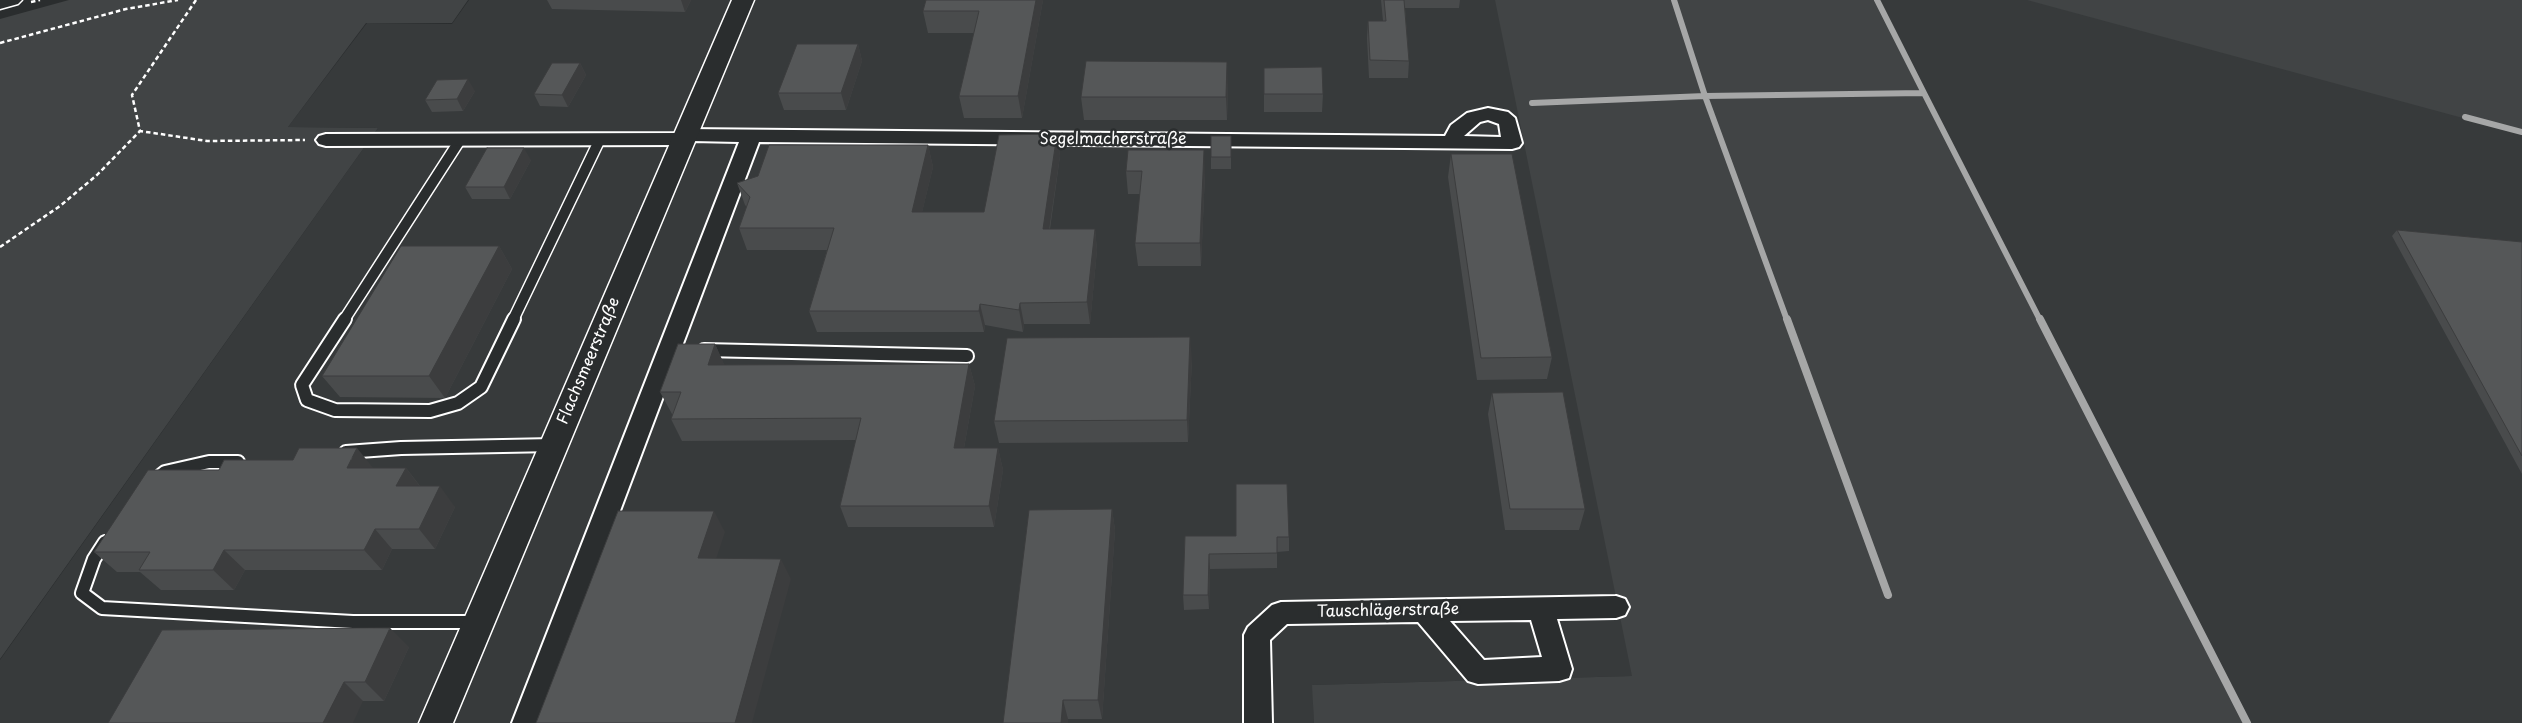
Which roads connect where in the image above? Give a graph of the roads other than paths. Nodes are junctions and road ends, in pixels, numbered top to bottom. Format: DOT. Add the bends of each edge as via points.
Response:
graph roads {
  1 [pos="11,0"];
  2 [pos="743,0"];
  3 [pos="0,3"];
  4 [pos="684,137"];
  5 [pos="751,137"];
  6 [pos="326,140"];
  7 [pos="460,140"];
  8 [pos="600,140"];
  9 [pos="1451,142"];
  10 [pos="680,349"];
  11 [pos="967,356"];
  12 [pos="554,445"];
  13 [pos="334,453"];
  14 [pos="254,462"];
  15 [pos="150,484"];
  16 [pos="114,528"];
  17 [pos="1616,607"];
  18 [pos="1541,608"];
  19 [pos="1424,610"];
  20 [pos="478,622"];
  21 [pos="436,723"];
  22 [pos="526,723"];
  23 [pos="1258,723"];
  1 -- 3 [label="street"];
  2 -- 4 [label="street, Flachsmeerstraße"];
  4 -- 5 [label="street, Segelmacherstraße"];
  4 -- 8 [label="street, Segelmacherstraße"];
  4 -- 12 [label="street, Flachsmeerstraße"];
  5 -- 9 [label="street, Segelmacherstraße"];
  5 -- 10 [label="street"];
  6 -- 7 [label="street, Segelmacherstraße"];
  7 -- 8 [label="street, Segelmacherstraße"];
  7 -- 8 [label="lane" via="302,385 307,400 335,410 430,411 458,403 481,387"];
  10 -- 11 [label="lane"];
  10 -- 22 [label="street"];
  12 -- 13 [label="lane" via="401,448"];
  12 -- 20 [label="street, Flachsmeerstraße"];
  14 -- 15 [label="lane" via="209,462 165,472"];
  16 -- 20 [label="lane" via="94,559 82,593 102,608 353,622"];
  17 -- 18 [label="street, Tauschlägerstraße"];
  18 -- 19 [label="street, Tauschlägerstraße"];
  18 -- 19 [label="street" via="1559,669 1478,672"];
  19 -- 23 [label="street, Tauschlägerstraße" via="1281,613 1257,635"];
  20 -- 21 [label="street, Flachsmeerstraße"];
}
